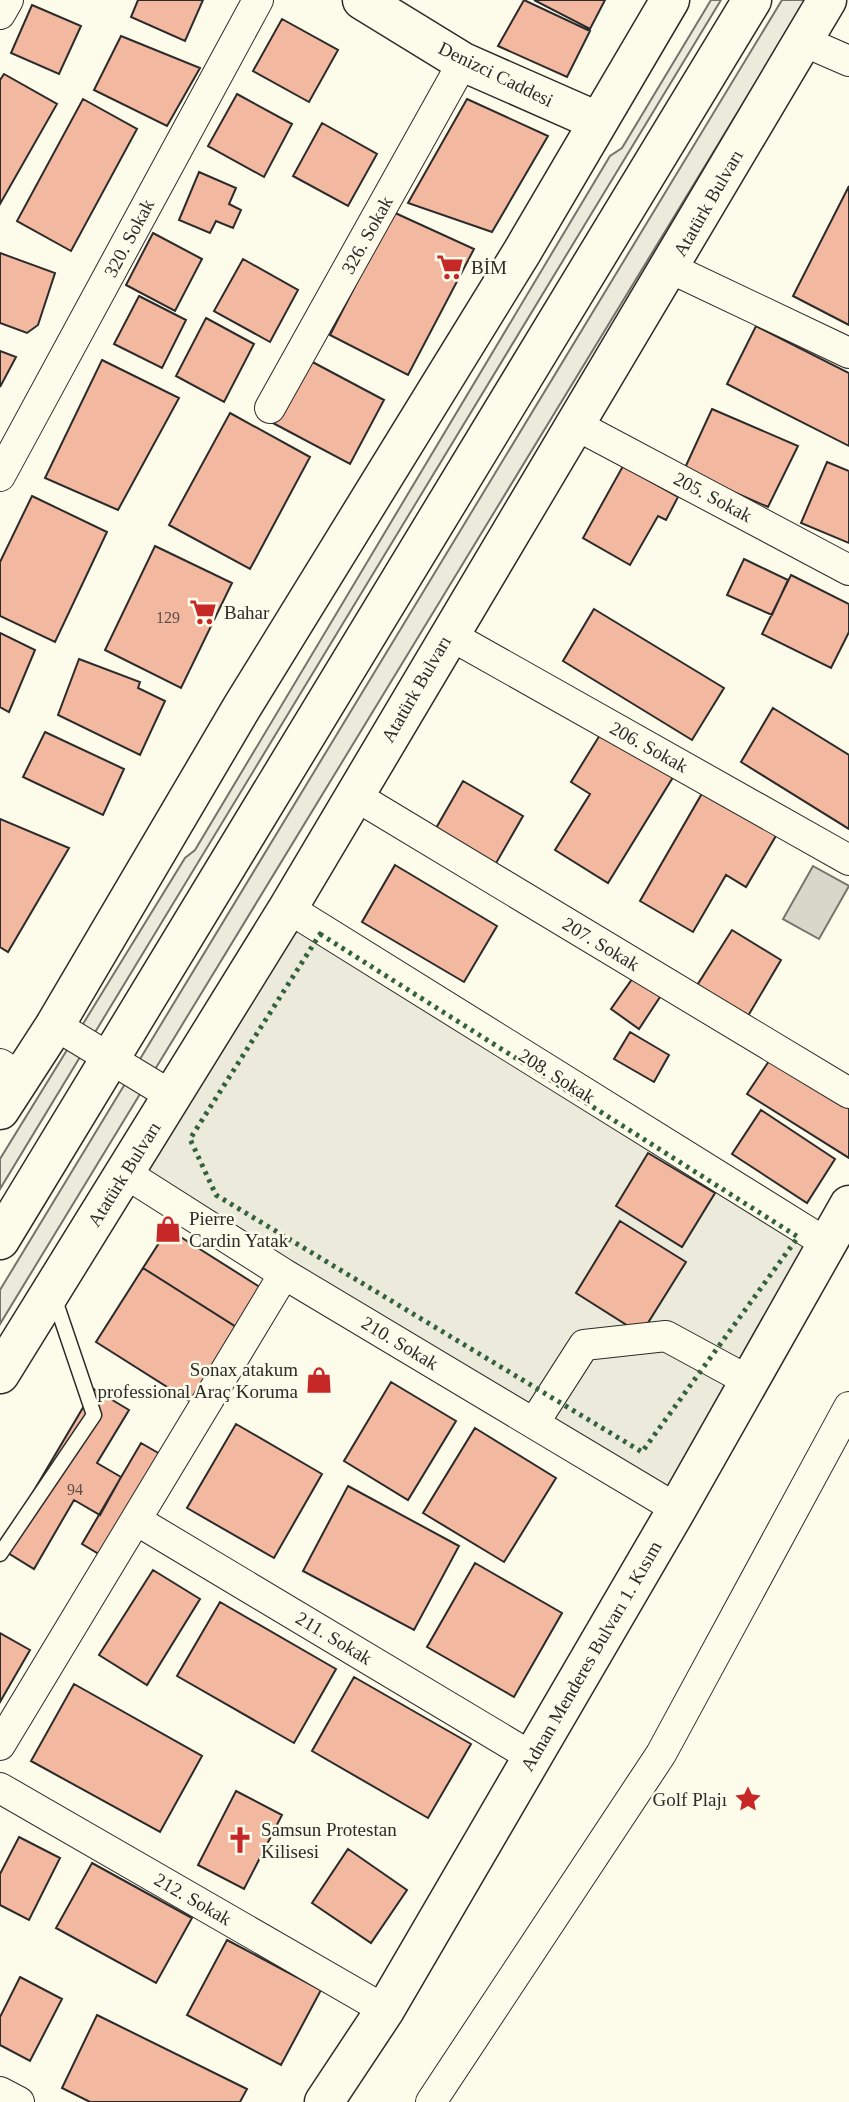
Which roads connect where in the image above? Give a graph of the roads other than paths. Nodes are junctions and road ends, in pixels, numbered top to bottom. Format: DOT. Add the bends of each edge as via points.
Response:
graph roads {
  1 [pos="8,0"];
  2 [pos="258,0"];
  3 [pos="362,0"];
  4 [pos="670,0"];
  5 [pos="752,0"];
  6 [pos="827,0"];
  7 [pos="0,14"];
  8 [pos="803,41"];
  9 [pos="849,61"];
  10 [pos="463,62"];
  11 [pos="597,121"];
  12 [pos="670,268"];
  13 [pos="849,353"];
  14 [pos="270,408"];
  15 [pos="576,425"];
  16 [pos="0,476"];
  17 [pos="849,570"];
  18 [pos="448,634"];
  19 [pos="354,795"];
  20 [pos="849,860"];
  21 [pos="288,908"];
  22 [pos="55,1025"];
  23 [pos="110,1059"];
  24 [pos="11,1071"];
  25 [pos="849,1093"];
  26 [pos="172,1096"];
  27 [pos="0,1110"];
  28 [pos="125,1173"];
  29 [pos="849,1205"];
  30 [pos="0,1240"];
  31 [pos="826,1243"];
  32 [pos="284,1274"];
  33 [pos="51,1291"];
  34 [pos="0,1374"];
  35 [pos="747,1380"];
  36 [pos="849,1408"];
  37 [pos="534,1423"];
  38 [pos="677,1509"];
  39 [pos="136,1520"];
  40 [pos="0,1554"];
  41 [pos="0,1745"];
  42 [pos="532,1757"];
  43 [pos="0,1787"];
  44 [pos="385,2010"];
  45 [pos="0,2092"];
  46 [pos="19,2102"];
  47 [pos="324,2102"];
  48 [pos="430,2102"];
  1 -- 7 [label="street"];
  2 -- 16 [label="street, 320. Sokak"];
  3 -- 10 [label="main road, Denizci Caddesi"];
  4 -- 11 [label="main road"];
  5 -- 23 [label="main road"];
  6 -- 8 [label="main road, Atatürk Bulvarı"];
  8 -- 9 [label="street"];
  8 -- 12 [label="main road, Atatürk Bulvarı"];
  10 -- 11 [label="main road, Denizci Caddesi"];
  10 -- 14 [label="street, 326. Sokak"];
  11 -- 22 [label="main road"];
  12 -- 13 [label="street"];
  12 -- 15 [label="main road, Atatürk Bulvarı"];
  15 -- 17 [label="street, 205. Sokak"];
  15 -- 18 [label="main road, Atatürk Bulvarı"];
  18 -- 19 [label="main road, Atatürk Bulvarı"];
  18 -- 20 [label="street, 206. Sokak"];
  19 -- 21 [label="main road, Atatürk Bulvarı"];
  19 -- 25 [label="street, 207. Sokak"];
  21 -- 26 [label="main road, Atatürk Bulvarı"];
  21 -- 31 [label="street, 208. Sokak"];
  22 -- 23 [label="street"];
  22 -- 24 [label="main road"];
  23 -- 26 [label="street"];
  23 -- 30 [label="main road"];
  24 -- 27 [label="main road"];
  26 -- 28 [label="main road, Atatürk Bulvarı"];
  28 -- 32 [label="street, 210. Sokak"];
  28 -- 33 [label="main road, Atatürk Bulvarı"];
  29 -- 31 [label="main road, Adnan Menderes Bulvarı 1. Kısım"];
  31 -- 35 [label="main road, Adnan Menderes Bulvarı 1. Kısım"];
  32 -- 37 [label="street, 210. Sokak"];
  32 -- 39 [label="street"];
  33 -- 34 [label="main road, Atatürk Bulvarı"];
  33 -- 40 [label="lane" via="94,1415"];
  35 -- 37 [label="street" via="666,1336 584,1345"];
  35 -- 38 [label="main road, Adnan Menderes Bulvarı 1. Kısım"];
  36 -- 48 [label="street" via="661,1754"];
  37 -- 38 [label="street, 210. Sokak"];
  38 -- 42 [label="main road, Adnan Menderes Bulvarı 1. Kısım"];
  39 -- 41 [label="street"];
  39 -- 42 [label="street, 211. Sokak"];
  42 -- 44 [label="main road, Adnan Menderes Bulvarı 1. Kısım"];
  43 -- 44 [label="street, 212. Sokak"];
  44 -- 47 [label="main road, Adnan Menderes Bulvarı 1. Kısım"];
  45 -- 46 [label="street"];
}
